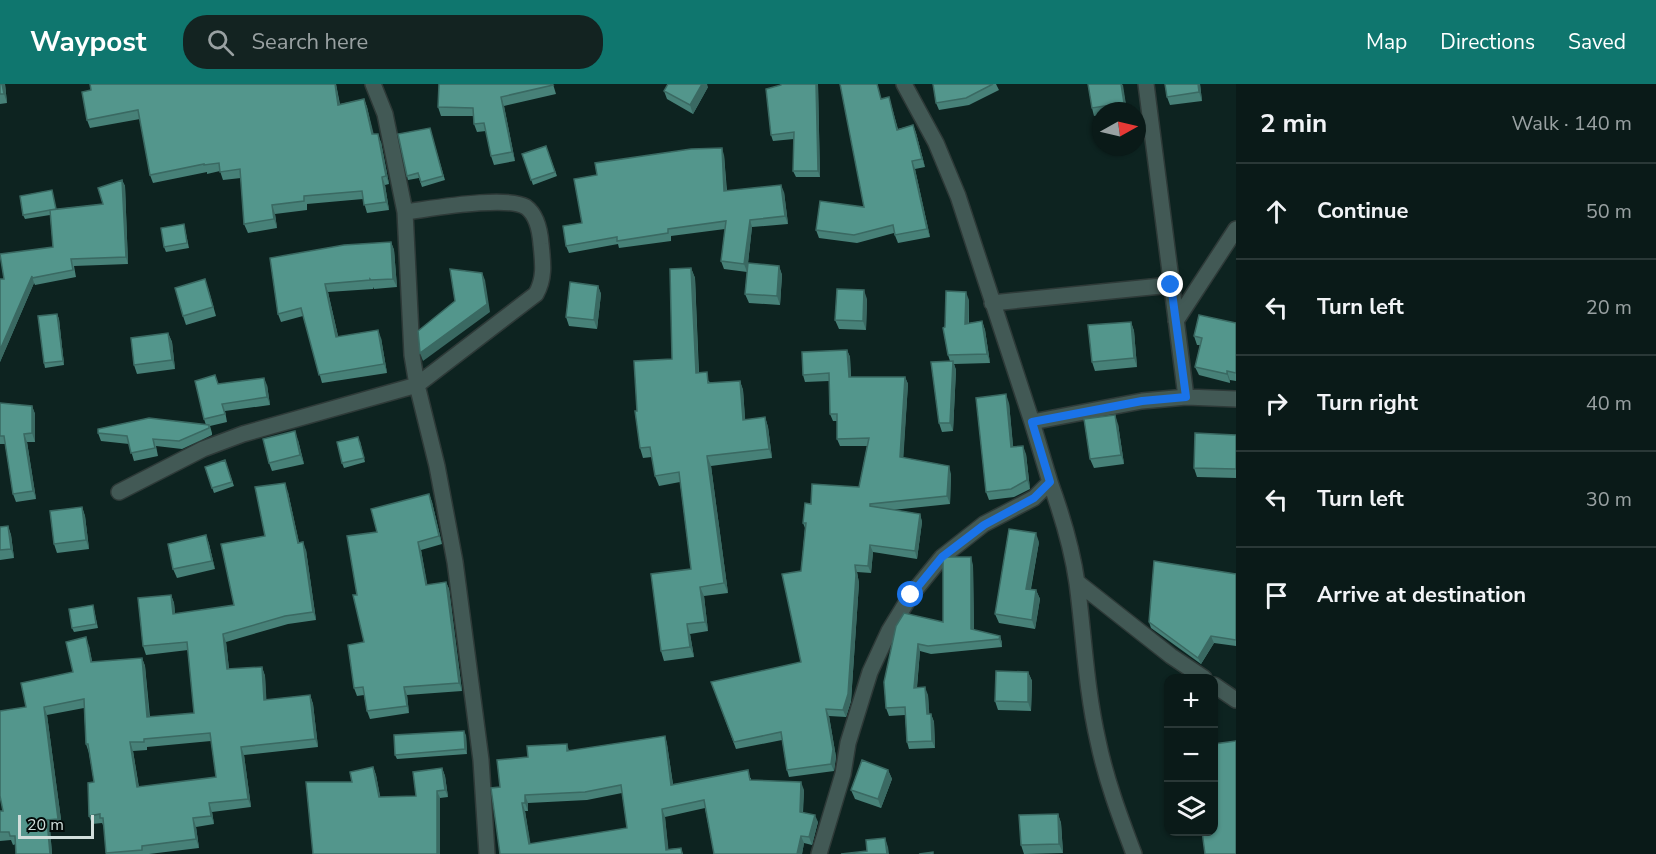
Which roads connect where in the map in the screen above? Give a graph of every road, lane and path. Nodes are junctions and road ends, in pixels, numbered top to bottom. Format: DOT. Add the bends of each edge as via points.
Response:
graph roads {
  1 [pos="374,84"];
  2 [pos="904,84"];
  3 [pos="1146,84"];
  4 [pos="405,212"];
  5 [pos="1236,230"];
  6 [pos="1171,285"];
  7 [pos="992,303"];
  8 [pos="1176,321"];
  9 [pos="417,385"];
  10 [pos="1186,397"];
  11 [pos="1236,399"];
  12 [pos="1032,422"];
  13 [pos="1050,482"];
  14 [pos="119,492"];
  15 [pos="1077,582"];
  16 [pos="1198,674"];
  17 [pos="1218,688"];
  18 [pos="1236,700"];
  19 [pos="487,854"];
  20 [pos="819,854"];
  21 [pos="1134,854"];
  1 -- 4 [label="street" via="385,114"];
  2 -- 7 [label="street" via="936,143 958,196"];
  3 -- 6 [label="street"];
  4 -- 9 [label="street"];
  4 -- 9 [label="street" via="499,201 520,204 535,216 543,263 536,294"];
  5 -- 8 [label="street"];
  6 -- 7 [label="street"];
  6 -- 8 [label="street"];
  7 -- 12 [label="street"];
  8 -- 10 [label="street"];
  9 -- 14 [label="street" via="243,434 203,449"];
  9 -- 19 [label="street" via="455,562 481,760"];
  10 -- 11 [label="street"];
  10 -- 12 [label="street" via="1142,401"];
  12 -- 13 [label="street"];
  13 -- 15 [label="street" via="1064,521"];
  13 -- 20 [label="street" via="1034,498 984,525 942,557 911,595 870,672"];
  15 -- 16 [label="street"];
  15 -- 21 [label="street" via="1083,654 1098,741"];
  17 -- 18 [label="street"];
}
